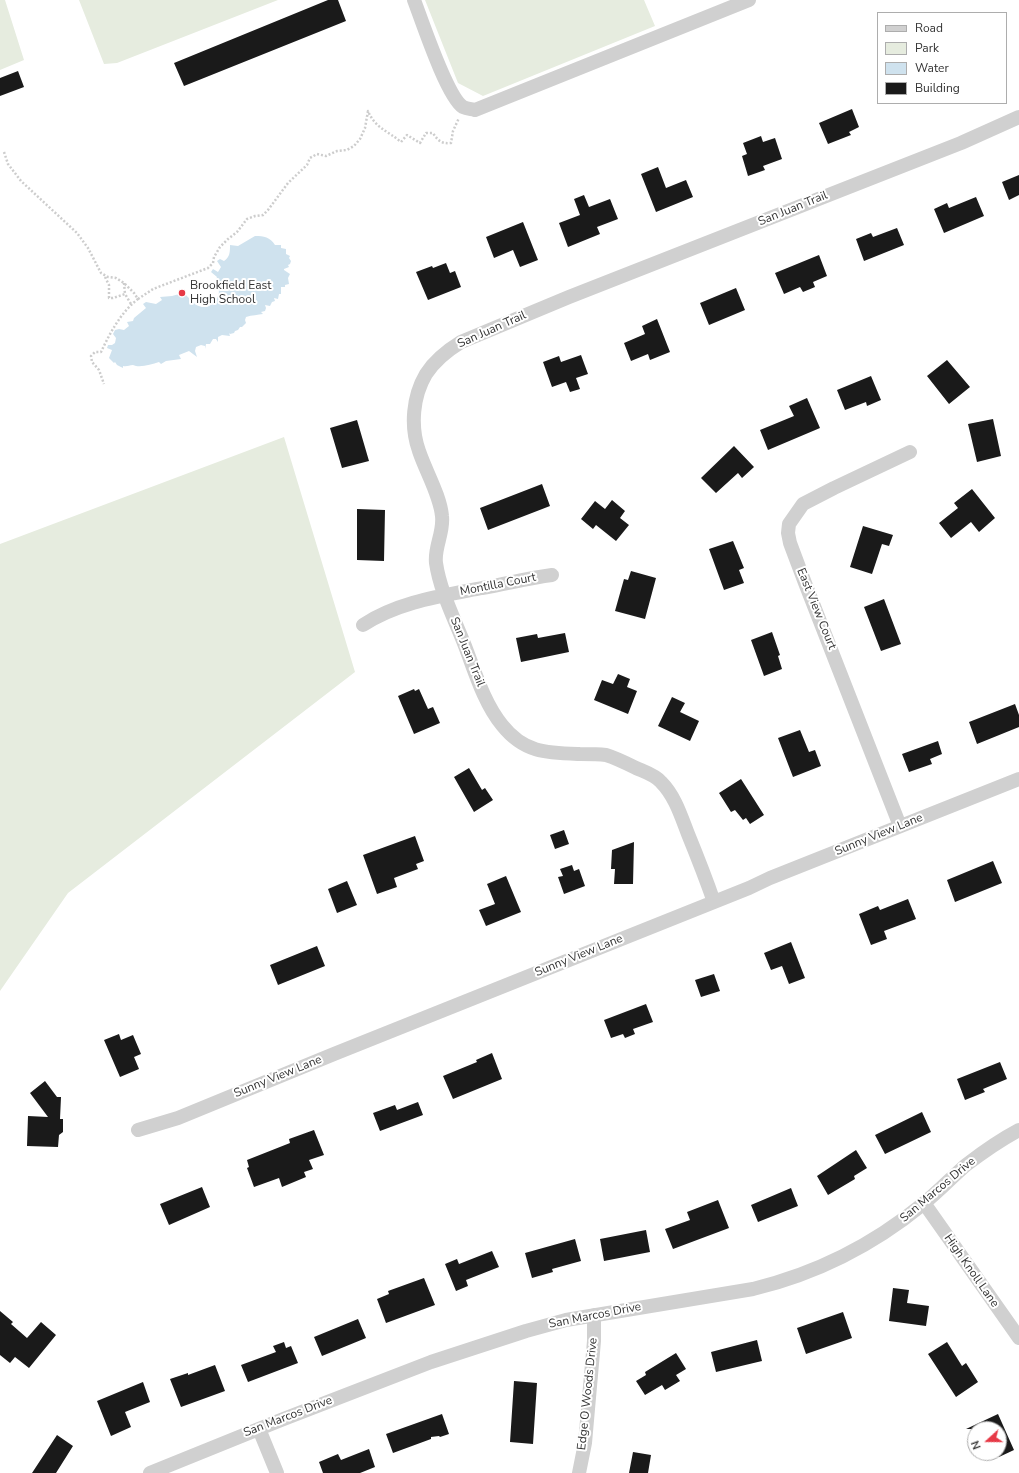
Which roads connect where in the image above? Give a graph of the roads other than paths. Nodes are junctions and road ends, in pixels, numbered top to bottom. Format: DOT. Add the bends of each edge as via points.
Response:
graph roads {
  1 [pos="414,0"];
  2 [pos="749,0"];
  3 [pos="1019,117"];
  4 [pos="910,452"];
  5 [pos="552,575"];
  6 [pos="445,595"];
  7 [pos="363,625"];
  8 [pos="1019,779"];
  9 [pos="900,826"];
  10 [pos="714,902"];
  11 [pos="138,1130"];
  12 [pos="1019,1130"];
  13 [pos="924,1203"];
  14 [pos="594,1315"];
  15 [pos="1019,1338"];
  16 [pos="259,1429"];
  17 [pos="150,1473"];
  18 [pos="277,1473"];
  19 [pos="578,1473"];
  1 -- 2 [label="street" via="447,84 464,107 476,110"];
  3 -- 6 [label="street, San Juan Trail" via="961,143 569,297 461,342 450,349 427,373 415,403 414,418 418,449 441,512 442,525 436,562"];
  4 -- 9 [label="street, East View Court" via="803,504 789,524 788,533"];
  5 -- 6 [label="street, Montilla Court"];
  6 -- 7 [label="street, Montilla Court" via="388,611"];
  6 -- 10 [label="street, San Juan Trail" via="485,696 501,725 519,741 540,751 551,754 605,755 653,775 674,799"];
  8 -- 9 [label="street, Sunny View Lane"];
  9 -- 10 [label="street, Sunny View Lane"];
  10 -- 11 [label="street, Sunny View Lane" via="178,1118"];
  12 -- 13 [label="street, San Marcos Drive" via="993,1145"];
  13 -- 14 [label="street, San Marcos Drive" via="904,1219 853,1251 793,1278 726,1294"];
  13 -- 15 [label="street, High Knoll Lane"];
  14 -- 16 [label="street, San Marcos Drive" via="532,1329 482,1345"];
  14 -- 19 [label="street, Edge O Woods Drive" via="586,1435"];
  16 -- 17 [label="street, San Marcos Drive"];
  16 -- 18 [label="street"];
}
